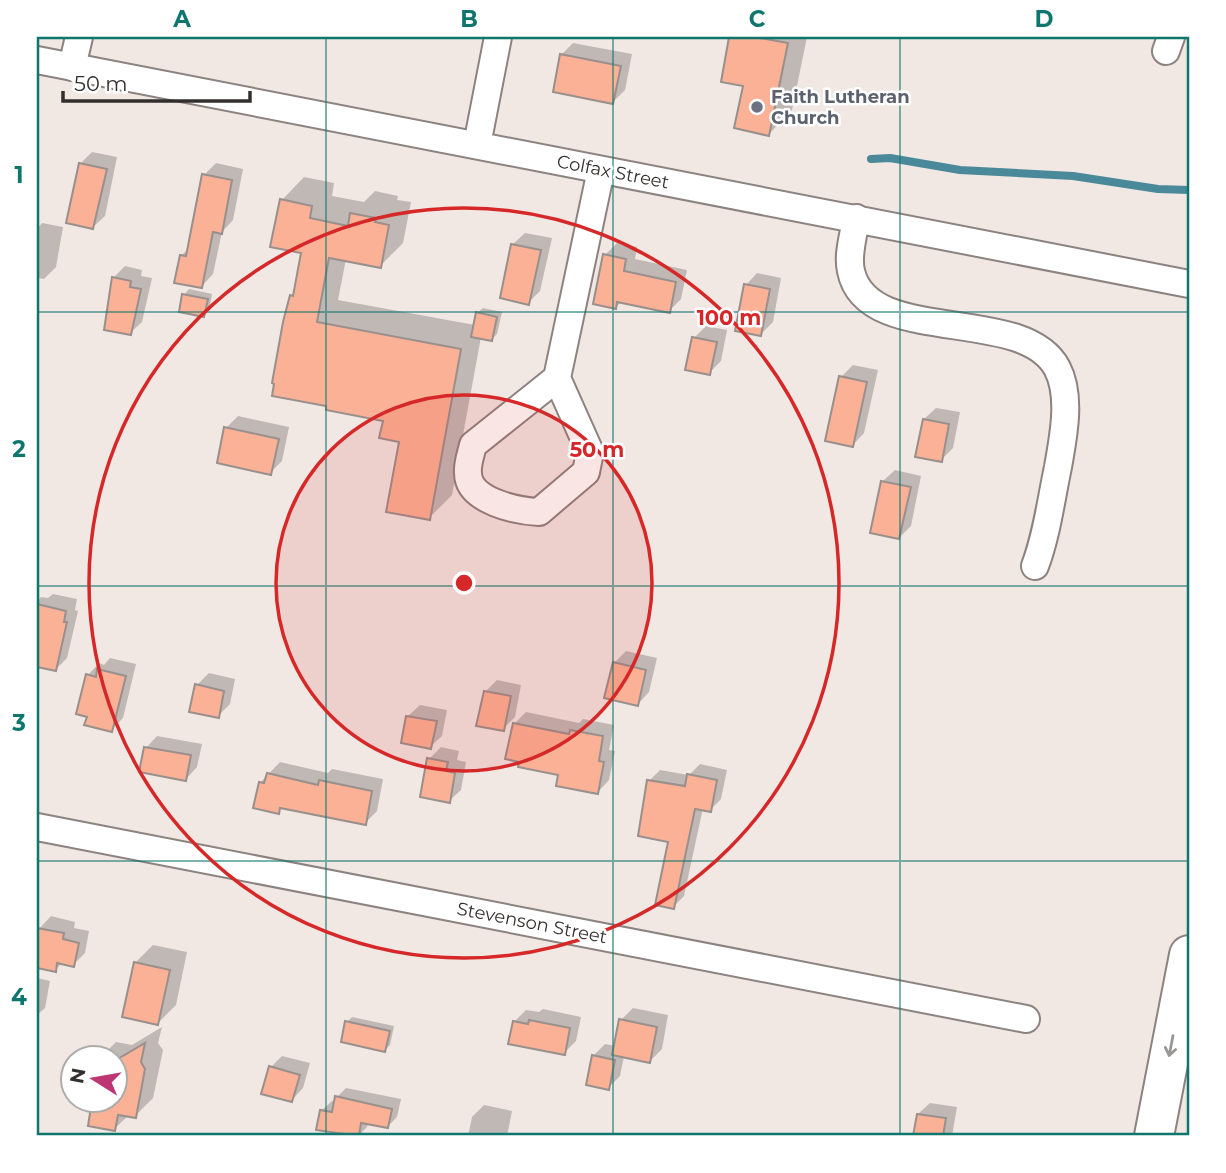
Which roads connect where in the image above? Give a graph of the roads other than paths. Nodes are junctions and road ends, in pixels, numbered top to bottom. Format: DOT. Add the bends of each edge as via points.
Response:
graph roads {
  1 [pos="79,37"];
  2 [pos="498,37"];
  3 [pos="37,60"];
  4 [pos="72,66"];
  5 [pos="477,145"];
  6 [pos="601,170"];
  7 [pos="856,218"];
  8 [pos="1189,284"];
  9 [pos="557,378"];
  10 [pos="1035,566"];
  11 [pos="37,827"];
  12 [pos="1189,955"];
  13 [pos="1026,1019"];
  14 [pos="1154,1136"];
  1 -- 4 [label="street"];
  2 -- 5 [label="street"];
  3 -- 4 [label="street, Colfax Street"];
  4 -- 5 [label="street, Colfax Street"];
  5 -- 6 [label="street, Colfax Street"];
  6 -- 7 [label="street, Colfax Street"];
  6 -- 9 [label="street"];
  7 -- 8 [label="street, Colfax Street"];
  7 -- 10 [label="street" via="851,270 866,298 904,316 1026,341 1044,352 1057,369 1063,389 1064,431"];
  9 -- 9 [label="street" via="473,445 468,473 471,485 481,495 519,511 539,512 586,472 590,452"];
  11 -- 13 [label="street, Stevenson Street"];
  12 -- 14 [label="highway, one-way"];
}
